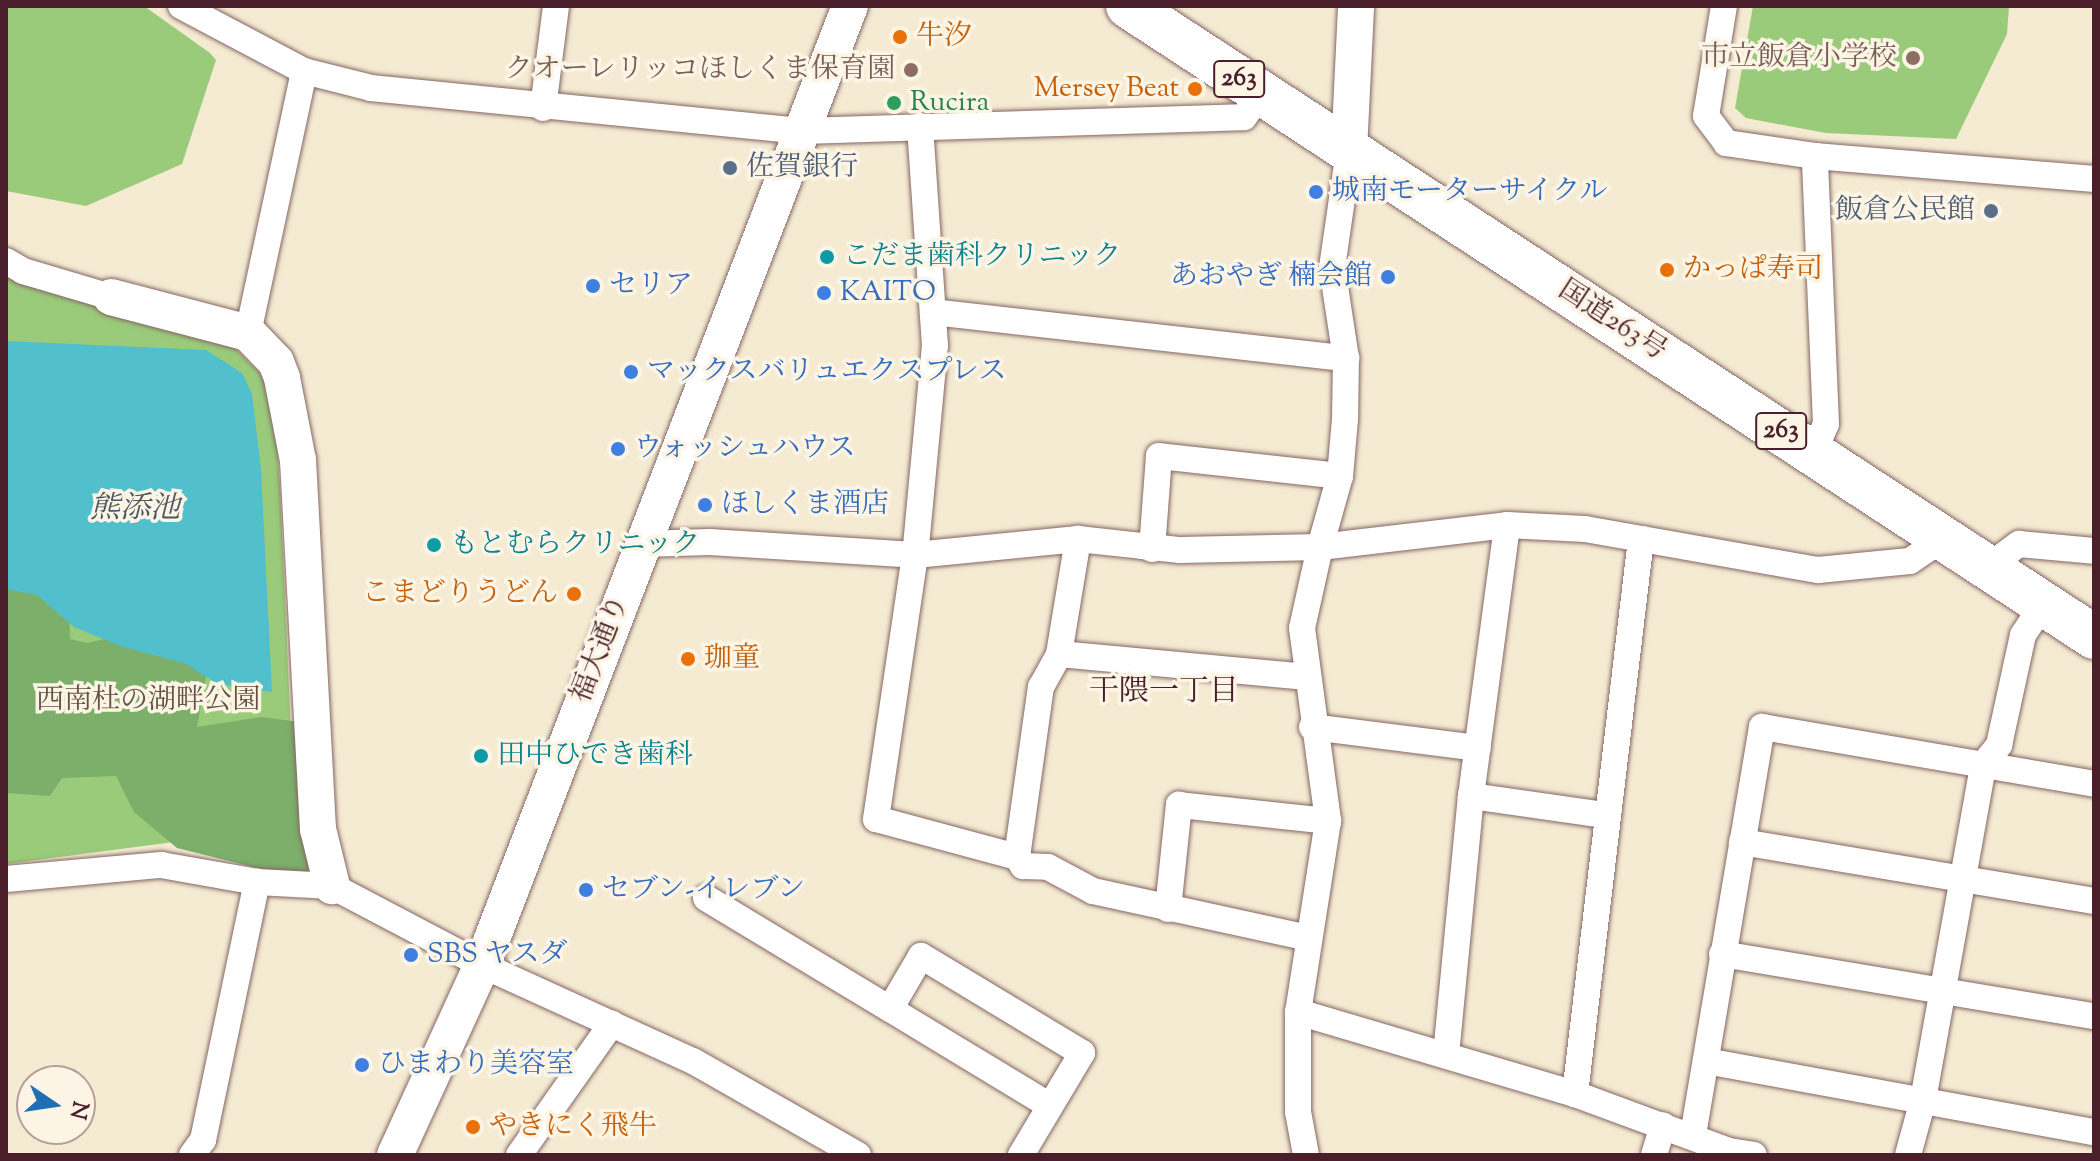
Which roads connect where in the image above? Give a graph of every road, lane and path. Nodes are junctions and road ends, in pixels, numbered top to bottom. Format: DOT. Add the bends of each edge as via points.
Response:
graph roads {
  1 [pos="181,6"];
  2 [pos="556,6"];
  3 [pos="850,6"];
  4 [pos="1128,6"];
  5 [pos="1356,6"];
  6 [pos="1724,6"];
  7 [pos="304,71"];
  8 [pos="1261,94"];
  9 [pos="543,108"];
  10 [pos="920,126"];
  11 [pos="800,131"];
  12 [pos="1349,151"];
  13 [pos="1815,156"];
  14 [pos="2094,179"];
  15 [pos="6,261"];
  16 [pos="111,297"];
  17 [pos="933,312"];
  18 [pos="248,333"];
  19 [pos="1346,358"];
  20 [pos="1814,452"];
  21 [pos="1340,476"];
  22 [pos="1507,525"];
  23 [pos="1944,538"];
  24 [pos="1078,539"];
  25 [pos="1641,539"];
  26 [pos="640,544"];
  27 [pos="1320,547"];
  28 [pos="1152,549"];
  29 [pos="2094,551"];
  30 [pos="915,555"];
  31 [pos="1988,567"];
  32 [pos="2043,604"];
  33 [pos="2094,637"];
  34 [pos="1059,654"];
  35 [pos="1305,677"];
  36 [pos="1312,727"];
  37 [pos="1478,748"];
  38 [pos="1983,765"];
  39 [pos="2094,784"];
  40 [pos="1471,796"];
  41 [pos="1605,815"];
  42 [pos="1328,821"];
  43 [pos="1742,842"];
  44 [pos="1017,857"];
  45 [pos="1962,877"];
  46 [pos="6,879"];
  47 [pos="257,882"];
  48 [pos="332,886"];
  49 [pos="706,898"];
  50 [pos="2094,901"];
  51 [pos="1168,909"];
  52 [pos="1308,938"];
  53 [pos="1722,954"];
  54 [pos="482,965"];
  55 [pos="1941,988"];
  56 [pos="890,1009"];
  57 [pos="1298,1012"];
  58 [pos="2094,1016"];
  59 [pos="612,1023"];
  60 [pos="1446,1055"];
  61 [pos="1706,1061"];
  62 [pos="1575,1094"];
  63 [pos="1923,1100"];
  64 [pos="1050,1106"];
  65 [pos="1663,1125"];
  66 [pos="2094,1132"];
  67 [pos="1693,1135"];
  68 [pos="820,1146"];
  69 [pos="192,1155"];
  70 [pos="395,1155"];
  71 [pos="519,1155"];
  72 [pos="858,1155"];
  73 [pos="1021,1155"];
  74 [pos="1306,1155"];
  75 [pos="1654,1155"];
  76 [pos="1754,1155"];
  77 [pos="1908,1155"];
  1 -- 7 [label="street"];
  2 -- 9 [label="street"];
  3 -- 11 [label="street, 福大通り"];
  4 -- 8 [label="highway, 国道263号 / 263"];
  5 -- 12 [label="street"];
  6 -- 13 [label="street" via="1706,116 1726,143"];
  7 -- 9 [label="street" via="371,88"];
  7 -- 18 [label="street"];
  8 -- 10 [label="street" via="1244,117"];
  8 -- 12 [label="highway, 国道263号 / 263"];
  9 -- 11 [label="street" via="592,108"];
  10 -- 11 [label="street"];
  10 -- 17 [label="street"];
  11 -- 26 [label="street, 福大通り"];
  12 -- 19 [label="street" via="1332,267"];
  12 -- 20 [label="highway, 国道263号 / 263"];
  13 -- 14 [label="street"];
  13 -- 20 [label="street" via="1826,424"];
  15 -- 16 [label="street"];
  16 -- 18 [label="street"];
  17 -- 19 [label="street"];
  17 -- 30 [label="street" via="935,345"];
  18 -- 48 [label="street" via="276,362 293,421 318,829"];
  19 -- 21 [label="street"];
  20 -- 23 [label="highway, 国道263号 / 263"];
  21 -- 27 [label="street"];
  21 -- 28 [label="street" via="1159,456"];
  22 -- 25 [label="street" via="1585,529"];
  22 -- 27 [label="street"];
  22 -- 37 [label="street"];
  23 -- 25 [label="street" via="1910,561 1818,570"];
  23 -- 31 [label="highway, 国道263号 / 263"];
  24 -- 28 [label="street"];
  24 -- 30 [label="street"];
  24 -- 34 [label="street"];
  25 -- 41 [label="street"];
  26 -- 30 [label="street" via="710,542"];
  26 -- 54 [label="street, 福大通り"];
  27 -- 28 [label="street"];
  27 -- 35 [label="street" via="1302,628"];
  29 -- 31 [label="street" via="2019,544"];
  30 -- 44 [label="street" via="876,819"];
  31 -- 32 [label="highway, 国道263号 / 263"];
  32 -- 33 [label="highway, 国道263号 / 263"];
  32 -- 38 [label="street" via="2023,635 1999,745"];
  34 -- 35 [label="street"];
  34 -- 44 [label="street" via="1041,687"];
  35 -- 36 [label="street"];
  36 -- 37 [label="street"];
  36 -- 42 [label="street"];
  37 -- 40 [label="street"];
  38 -- 39 [label="street"];
  38 -- 43 [label="street" via="1762,727"];
  38 -- 45 [label="street"];
  40 -- 41 [label="street"];
  40 -- 60 [label="street"];
  41 -- 62 [label="street"];
  42 -- 51 [label="street" via="1179,805"];
  42 -- 52 [label="street"];
  43 -- 45 [label="street"];
  43 -- 53 [label="street"];
  44 -- 51 [label="street" via="1023,866 1048,867 1093,891"];
  45 -- 50 [label="street"];
  45 -- 55 [label="street"];
  46 -- 47 [label="street" via="161,865"];
  47 -- 48 [label="street"];
  47 -- 69 [label="street" via="203,1140"];
  48 -- 54 [label="street"];
  49 -- 56 [label="street"];
  51 -- 52 [label="street"];
  52 -- 57 [label="street"];
  53 -- 55 [label="street"];
  53 -- 61 [label="street"];
  54 -- 59 [label="street"];
  54 -- 70 [label="street, 福大通り"];
  55 -- 58 [label="street"];
  55 -- 63 [label="street"];
  56 -- 64 [label="street"];
  56 -- 64 [label="street" via="921,956 1068,1044 1082,1053"];
  57 -- 60 [label="street"];
  57 -- 74 [label="street" via="1298,1112"];
  59 -- 68 [label="street" via="693,1061"];
  59 -- 71 [label="street"];
  60 -- 62 [label="street"];
  61 -- 63 [label="street"];
  61 -- 67 [label="street"];
  62 -- 65 [label="street"];
  63 -- 66 [label="street"];
  63 -- 77 [label="street"];
  64 -- 73 [label="street"];
  65 -- 67 [label="street"];
  65 -- 75 [label="street"];
  67 -- 76 [label="street"];
  68 -- 72 [label="street"];
}
